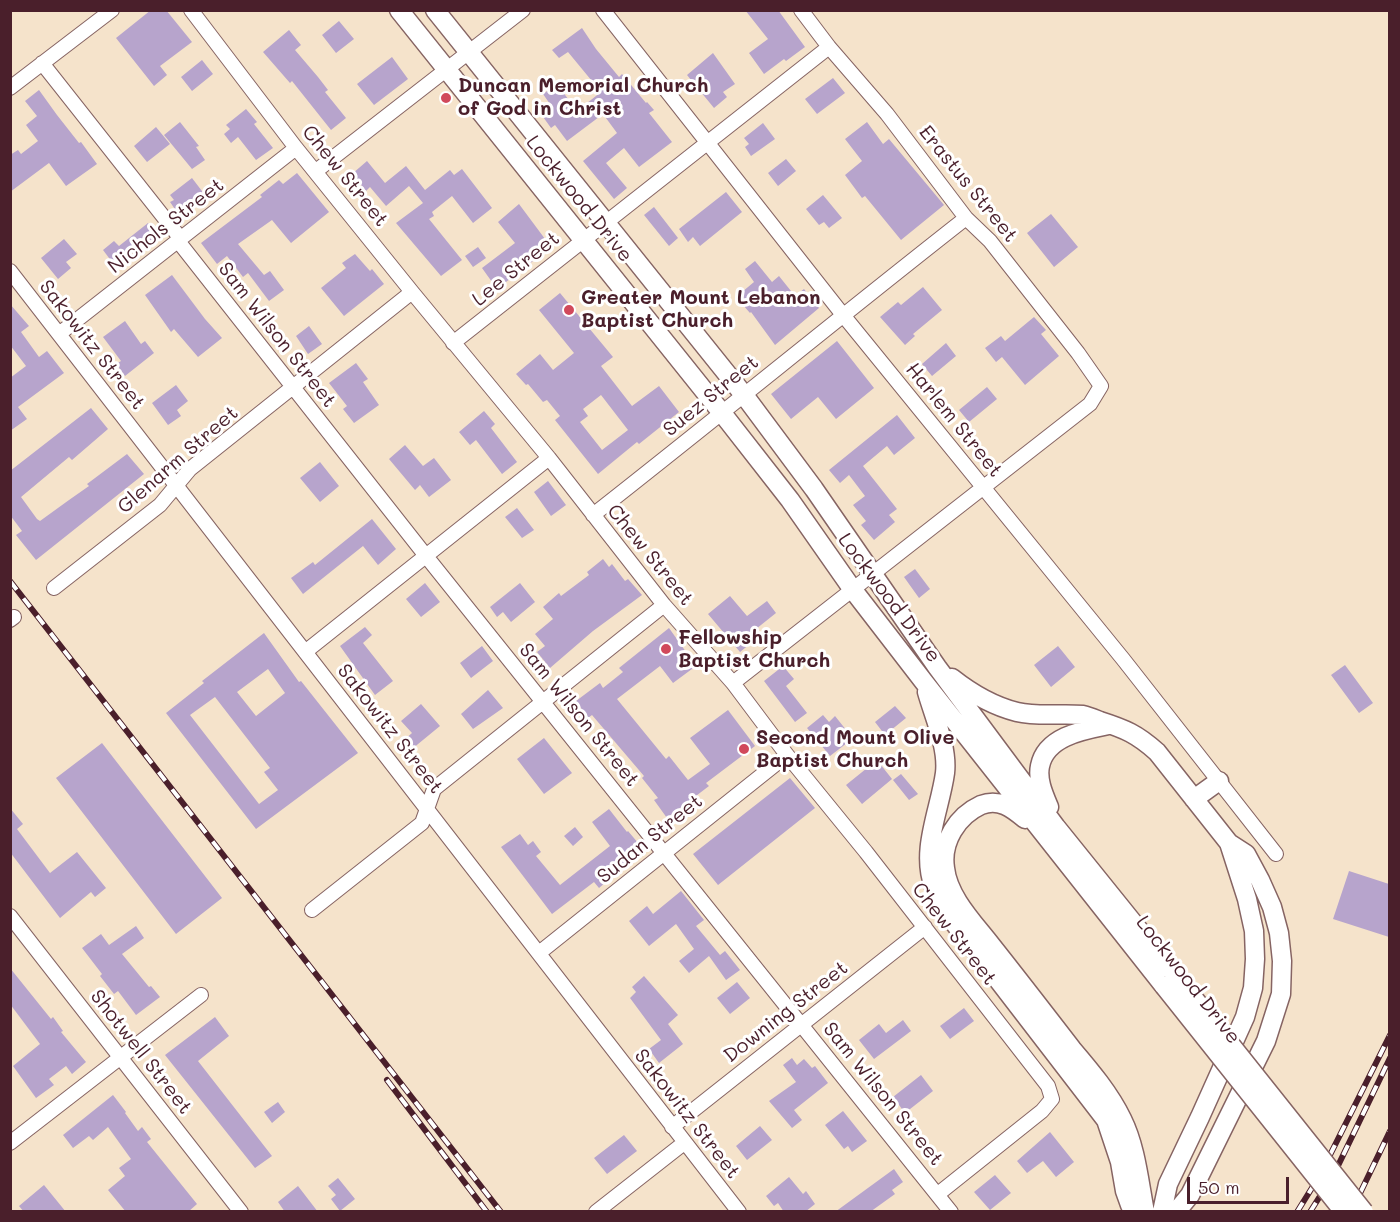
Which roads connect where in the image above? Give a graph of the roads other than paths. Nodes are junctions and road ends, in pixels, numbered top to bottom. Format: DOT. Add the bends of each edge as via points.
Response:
graph roads {
  1 [pos="112,10"];
  2 [pos="191,10"];
  3 [pos="399,10"];
  4 [pos="435,10"];
  5 [pos="523,10"];
  6 [pos="603,10"];
  7 [pos="801,10"];
  8 [pos="829,47"];
  9 [pos="469,53"];
  10 [pos="42,63"];
  11 [pos="446,70"];
  12 [pos="10,88"];
  13 [pos="708,141"];
  14 [pos="296,148"];
  15 [pos="316,171"];
  16 [pos="966,218"];
  17 [pos="606,223"];
  18 [pos="180,240"];
  19 [pos="583,240"];
  20 [pos="10,271"];
  21 [pos="412,292"];
  22 [pos="843,315"];
  23 [pos="59,334"];
  24 [pos="453,343"];
  25 [pos="294,388"];
  26 [pos="744,395"];
  27 [pos="722,413"];
  28 [pos="549,458"];
  29 [pos="177,486"];
  30 [pos="983,487"];
  31 [pos="593,515"];
  32 [pos="426,556"];
  33 [pos="874,574"];
  34 [pos="54,588"];
  35 [pos="853,590"];
  36 [pos="664,605"];
  37 [pos="305,651"];
  38 [pos="937,667"];
  39 [pos="924,682"];
  40 [pos="733,683"];
  41 [pos="544,704"];
  42 [pos="1111,724"];
  43 [pos="787,755"];
  44 [pos="1219,781"];
  45 [pos="1194,799"];
  46 [pos="428,808"];
  47 [pos="1052,832"];
  48 [pos="1229,843"];
  49 [pos="664,852"];
  50 [pos="1276,854"];
  51 [pos="312,910"];
  52 [pos="10,916"];
  53 [pos="925,927"];
  54 [pos="540,953"];
  55 [pos="1168,979"];
  56 [pos="201,995"];
  57 [pos="802,1024"];
  58 [pos="121,1057"];
  59 [pos="672,1127"];
  60 [pos="10,1143"];
  61 [pos="684,1143"];
  62 [pos="1168,1184"];
  63 [pos="938,1194"];
  64 [pos="1190,1196"];
  65 [pos="241,1212"];
  66 [pos="596,1212"];
  67 [pos="739,1212"];
  68 [pos="951,1212"];
  69 [pos="1135,1212"];
  70 [pos="1145,1212"];
  71 [pos="1162,1212"];
  72 [pos="1176,1212"];
  73 [pos="1344,1212"];
  74 [pos="1364,1212"];
  1 -- 10 [label="street"];
  2 -- 14 [label="street, Chew Street"];
  3 -- 11 [label="main road, Lockwood Drive"];
  4 -- 9 [label="main road, Lockwood Drive"];
  5 -- 9 [label="street"];
  6 -- 13 [label="street, Harlem Street"];
  7 -- 8 [label="street, Erastus Street"];
  8 -- 13 [label="street, Lee Street"];
  8 -- 16 [label="street, Erastus Street" via="887,114"];
  9 -- 11 [label="street"];
  9 -- 17 [label="main road, Lockwood Drive"];
  10 -- 12 [label="street"];
  10 -- 18 [label="street, Sam Wilson Street"];
  11 -- 15 [label="street"];
  11 -- 19 [label="main road, Lockwood Drive"];
  13 -- 17 [label="street, Lee Street"];
  13 -- 22 [label="street, Harlem Street"];
  14 -- 15 [label="street, Chew Street"];
  14 -- 18 [label="street, Nichols Street"];
  15 -- 21 [label="street, Chew Street"];
  16 -- 22 [label="street, Suez Street"];
  16 -- 30 [label="street, Erastus Street" via="990,241 1101,386 1090,404"];
  17 -- 19 [label="street, Lee Street"];
  17 -- 26 [label="main road, Lockwood Drive"];
  18 -- 23 [label="street, Nichols Street"];
  18 -- 25 [label="street, Sam Wilson Street"];
  19 -- 24 [label="street, Lee Street"];
  19 -- 27 [label="main road, Lockwood Drive"];
  20 -- 23 [label="street, Sakowitz Street"];
  21 -- 24 [label="street, Chew Street"];
  21 -- 25 [label="street, Glenarm Street"];
  22 -- 26 [label="street, Suez Street"];
  22 -- 30 [label="street, Harlem Street"];
  23 -- 29 [label="street, Sakowitz Street"];
  24 -- 28 [label="street, Chew Street"];
  25 -- 29 [label="street, Glenarm Street" via="190,470"];
  25 -- 32 [label="street, Sam Wilson Street"];
  26 -- 27 [label="street, Suez Street"];
  26 -- 33 [label="main road, Lockwood Drive"];
  27 -- 31 [label="street, Suez Street"];
  27 -- 35 [label="main road, Lockwood Drive"];
  28 -- 31 [label="street, Chew Street"];
  28 -- 32 [label="street"];
  29 -- 34 [label="street, Glenarm Street" via="160,505"];
  29 -- 37 [label="street, Sakowitz Street"];
  30 -- 33 [label="street"];
  30 -- 44 [label="street, Harlem Street"];
  31 -- 36 [label="street, Chew Street"];
  32 -- 37 [label="street"];
  32 -- 41 [label="street, Sam Wilson Street"];
  33 -- 35 [label="street"];
  33 -- 38 [label="main road, Lockwood Drive"];
  35 -- 39 [label="main road, Lockwood Drive"];
  35 -- 40 [label="street"];
  36 -- 40 [label="street, Chew Street"];
  36 -- 41 [label="street"];
  37 -- 46 [label="street, Sakowitz Street"];
  38 -- 42 [label="main road" via="995,705 1019,712 1083,715"];
  38 -- 47 [label="main road, Lockwood Drive"];
  39 -- 47 [label="main road, Lockwood Drive"];
  39 -- 69 [label="main road" via="944,753 945,772 930,850 933,886 949,916 1106,1120 1125,1191"];
  40 -- 43 [label="street, Chew Street"];
  41 -- 46 [label="street" via="434,789"];
  41 -- 49 [label="street, Sam Wilson Street"];
  42 -- 45 [label="main road" via="1127,730 1157,752"];
  42 -- 47 [label="main road" via="1075,732 1048,750 1040,766 1040,783"];
  43 -- 49 [label="street, Sudan Street"];
  43 -- 53 [label="street, Chew Street"];
  44 -- 45 [label="main road"];
  44 -- 50 [label="street, Harlem Street"];
  45 -- 48 [label="main road"];
  46 -- 51 [label="street" via="422,823"];
  46 -- 54 [label="street, Sakowitz Street"];
  47 -- 55 [label="main road, Lockwood Drive"];
  47 -- 70 [label="main road" via="1008,805 988,802 958,822 944,851 945,869 951,888 970,919 1122,1118"];
  48 -- 62 [label="main road" via="1254,931 1253,988 1245,1017"];
  48 -- 64 [label="main road" via="1246,854 1272,907 1282,961 1281,994 1266,1041"];
  49 -- 54 [label="street, Sudan Street"];
  49 -- 57 [label="street, Sam Wilson Street"];
  52 -- 58 [label="street, Shotwell Street"];
  53 -- 57 [label="street, Downing Street"];
  53 -- 63 [label="street, Chew Street" via="1048,1086 1052,1099"];
  54 -- 59 [label="street, Sakowitz Street"];
  55 -- 73 [label="main road, Lockwood Drive, bridge"];
  55 -- 74 [label="main road, Lockwood Drive, bridge"];
  56 -- 58 [label="street"];
  57 -- 59 [label="street, Downing Street"];
  57 -- 63 [label="street, Sam Wilson Street"];
  58 -- 60 [label="street"];
  58 -- 65 [label="street, Shotwell Street"];
  59 -- 61 [label="street, Sakowitz Street"];
  61 -- 66 [label="street"];
  61 -- 67 [label="street, Sakowitz Street"];
  62 -- 64 [label="main road"];
  62 -- 71 [label="main road"];
  63 -- 68 [label="street, Sam Wilson Street"];
  64 -- 72 [label="main road"];
}
